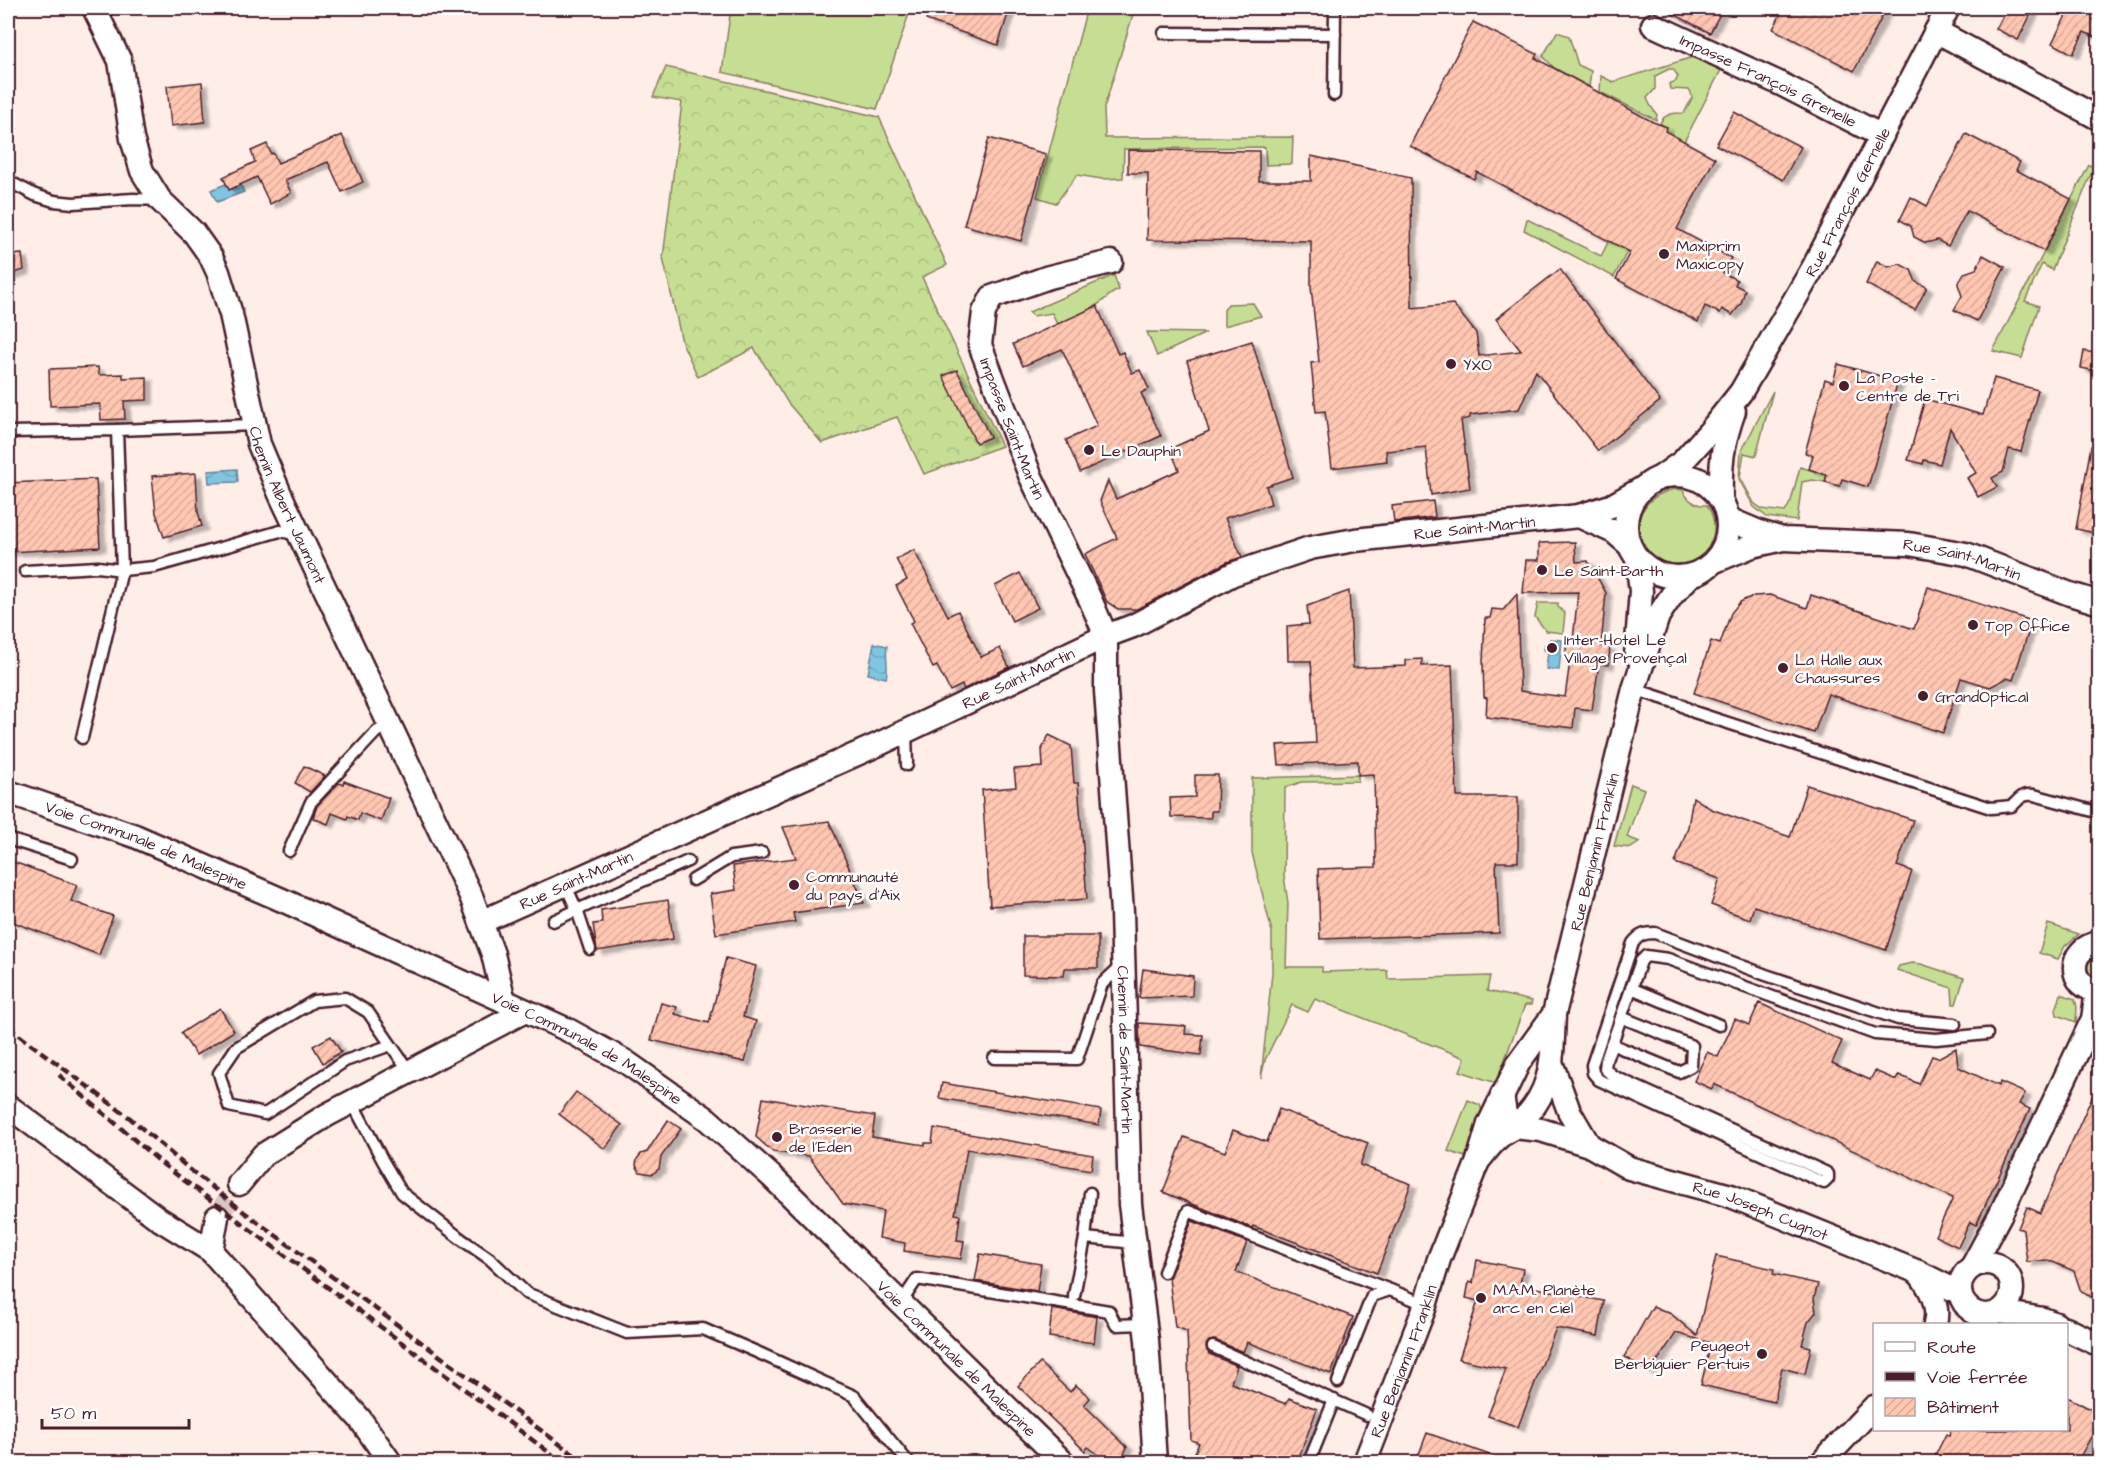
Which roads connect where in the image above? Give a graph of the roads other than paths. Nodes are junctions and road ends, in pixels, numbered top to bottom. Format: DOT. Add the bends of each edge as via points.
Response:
graph roads {
  1 [pos="94,8"];
  2 [pos="1335,8"];
  3 [pos="1948,8"];
  4 [pos="1653,25"];
  5 [pos="1936,31"];
  6 [pos="1164,33"];
  7 [pos="1335,34"];
  8 [pos="1334,95"];
  9 [pos="2100,119"];
  10 [pos="1882,136"];
  11 [pos="8,181"];
  12 [pos="160,200"];
  13 [pos="1111,262"];
  14 [pos="1741,392"];
  15 [pos="254,425"];
  16 [pos="117,430"];
  17 [pos="11,432"];
  18 [pos="1649,484"];
  19 [pos="1725,510"];
  20 [pos="1578,516"];
  21 [pos="300,535"];
  22 [pos="1783,539"];
  23 [pos="1633,552"];
  24 [pos="1715,561"];
  25 [pos="122,570"];
  26 [pos="25,571"];
  27 [pos="1690,576"];
  28 [pos="2100,603"];
  29 [pos="1106,636"];
  30 [pos="1634,689"];
  31 [pos="390,725"];
  32 [pos="906,732"];
  33 [pos="82,738"];
  34 [pos="907,765"];
  35 [pos="8,792"];
  36 [pos="2100,813"];
  37 [pos="8,839"];
  38 [pos="289,850"];
  39 [pos="762,853"];
  40 [pos="72,859"];
  41 [pos="688,861"];
  42 [pos="693,880"];
  43 [pos="565,884"];
  44 [pos="577,910"];
  45 [pos="553,921"];
  46 [pos="481,922"];
  47 [pos="2100,943"];
  48 [pos="590,949"];
  49 [pos="1124,964"];
  50 [pos="1631,988"];
  51 [pos="2098,991"];
  52 [pos="504,1001"];
  53 [pos="525,1011"];
  54 [pos="1554,1014"];
  55 [pos="1621,1017"];
  56 [pos="2096,1020"];
  57 [pos="1955,1024"];
  58 [pos="1719,1025"];
  59 [pos="1987,1034"];
  60 [pos="1611,1044"];
  61 [pos="391,1046"];
  62 [pos="994,1058"];
  63 [pos="1552,1065"];
  64 [pos="409,1071"];
  65 [pos="1507,1085"];
  66 [pos="1545,1087"];
  67 [pos="352,1102"];
  68 [pos="8,1106"];
  69 [pos="1569,1111"];
  70 [pos="1514,1127"];
  71 [pos="1589,1145"];
  72 [pos="1478,1161"];
  73 [pos="239,1184"];
  74 [pos="1090,1193"];
  75 [pos="2001,1213"];
  76 [pos="217,1217"];
  77 [pos="1085,1238"];
  78 [pos="1135,1243"];
  79 [pos="210,1251"];
  80 [pos="1439,1259"];
  81 [pos="1164,1272"];
  82 [pos="1925,1274"];
  83 [pos="2009,1282"];
  84 [pos="1964,1283"];
  85 [pos="1390,1290"];
  86 [pos="1074,1296"];
  87 [pos="1415,1300"];
  88 [pos="901,1303"];
  89 [pos="1992,1314"];
  90 [pos="2049,1322"];
  91 [pos="1935,1323"];
  92 [pos="1946,1323"];
  93 [pos="1965,1323"];
  94 [pos="1145,1324"];
  95 [pos="2068,1329"];
  96 [pos="2100,1345"];
  97 [pos="1213,1347"];
  98 [pos="1338,1382"];
  99 [pos="1334,1400"];
  100 [pos="1873,1409"];
  101 [pos="1367,1415"];
  102 [pos="390,1462"];
  103 [pos="908,1462"];
  104 [pos="1063,1462"];
  105 [pos="1155,1462"];
  106 [pos="1309,1462"];
  107 [pos="1349,1462"];
  108 [pos="1365,1462"];
  109 [pos="1822,1462"];
  1 -- 12 [label="street, Chemin Albert Jaumont" via="120,61 135,153"];
  2 -- 7 [label="lane"];
  3 -- 5 [label="street, Rue François Gernelle"];
  4 -- 10 [label="street, Impasse François Grenelle"];
  5 -- 9 [label="street"];
  5 -- 10 [label="street, Rue François Gernelle"];
  6 -- 7 [label="lane"];
  7 -- 8 [label="lane"];
  10 -- 14 [label="street, Rue François Gernelle" via="1813,268"];
  11 -- 12 [label="lane" via="54,201"];
  12 -- 15 [label="street, Chemin Albert Jaumont" via="194,233 218,272 231,314"];
  13 -- 29 [label="street, Impasse Saint-Martin" via="1049,277 992,297 984,312 980,345 1030,475"];
  14 -- 18 [label="street, Rue Saint-Martin" via="1682,462"];
  14 -- 19 [label="street" via="1724,439 1720,473"];
  15 -- 16 [label="lane"];
  15 -- 21 [label="street, Chemin Albert Jaumont"];
  16 -- 17 [label="lane"];
  16 -- 25 [label="lane"];
  18 -- 19 [label="street" via="1675,475 1694,478 1709,487"];
  18 -- 20 [label="street, Rue Saint-Martin" via="1611,506"];
  18 -- 23 [label="street" via="1630,505 1625,524"];
  19 -- 22 [label="street, Rue Saint-Martin" via="1759,532"];
  19 -- 24 [label="street" via="1726,541"];
  20 -- 23 [label="street" via="1614,532"];
  20 -- 29 [label="street, Rue Saint-Martin" via="1310,548 1233,574"];
  21 -- 25 [label="lane" via="280,531 154,567"];
  21 -- 31 [label="street, Chemin Albert Jaumont"];
  22 -- 24 [label="street, Rue Saint-Martin"];
  22 -- 28 [label="street, Rue Saint-Martin" via="1909,544 1966,554"];
  23 -- 27 [label="street" via="1652,571 1671,577"];
  23 -- 30 [label="street, Rue Benjamin Franklin" via="1641,591"];
  24 -- 27 [label="street"];
  25 -- 26 [label="lane" via="98,567"];
  25 -- 33 [label="lane"];
  27 -- 30 [label="street, Rue Benjamin Franklin" via="1658,616"];
  29 -- 32 [label="street, Rue Saint-Martin"];
  29 -- 49 [label="street, Chemin de Saint-Martin" via="1106,691"];
  30 -- 36 [label="lane" via="1991,808 2012,806 2025,794"];
  30 -- 54 [label="street, Rue Benjamin Franklin"];
  31 -- 38 [label="lane" via="376,732 311,802"];
  31 -- 46 [label="street, Chemin Albert Jaumont"];
  32 -- 34 [label="lane"];
  32 -- 43 [label="street, Rue Saint-Martin"];
  35 -- 52 [label="street, Voie Communale de Malespine" via="135,836"];
  37 -- 40 [label="lane"];
  39 -- 42 [label="lane" via="731,857"];
  41 -- 44 [label="lane"];
  43 -- 44 [label="lane"];
  43 -- 46 [label="street, Rue Saint-Martin"];
  44 -- 45 [label="lane"];
  44 -- 48 [label="lane"];
  46 -- 52 [label="street, Chemin Albert Jaumont"];
  47 -- 51 [label="street" via="2082,949 2074,967 2081,984"];
  49 -- 62 [label="lane" via="1102,984 1077,1059"];
  49 -- 78 [label="street, Chemin de Saint-Martin" via="1130,1203"];
  50 -- 55 [label="lane"];
  50 -- 58 [label="lane"];
  50 -- 59 [label="lane" via="1641,961 1646,956 1656,956 1875,1034 1936,1039"];
  51 -- 56 [label="street"];
  52 -- 53 [label="street, Voie Communale de Malespine"];
  53 -- 64 [label="street"];
  53 -- 88 [label="street, Voie Communale de Malespine" via="626,1062 707,1119"];
  54 -- 63 [label="street"];
  54 -- 65 [label="street"];
  55 -- 60 [label="lane"];
  55 -- 60 [label="lane" via="1692,1046 1690,1066 1679,1072"];
  56 -- 75 [label="street"];
  57 -- 60 [label="lane" via="1898,1020 1655,933 1638,936 1632,943 1592,1065 1593,1073 1599,1080 1824,1183 1828,1179 1825,1172 1613,1076 1605,1069"];
  61 -- 61 [label="lane" via="345,1061 265,1114 229,1106 219,1073 236,1047 314,1001 345,998 368,1012"];
  61 -- 64 [label="lane"];
  63 -- 66 [label="street"];
  63 -- 69 [label="street, Rue Joseph Cugnot"];
  64 -- 67 [label="street"];
  65 -- 66 [label="street" via="1530,1080"];
  65 -- 70 [label="street" via="1505,1114"];
  65 -- 72 [label="street"];
  66 -- 69 [label="street, Rue Joseph Cugnot"];
  66 -- 70 [label="street"];
  67 -- 73 [label="street" via="263,1155"];
  67 -- 103 [label="lane" via="402,1192 490,1259 526,1293 627,1334 703,1329 759,1353 854,1396"];
  68 -- 79 [label="street" via="159,1219"];
  69 -- 71 [label="street, Rue Joseph Cugnot"];
  70 -- 71 [label="street, Rue Joseph Cugnot" via="1541,1130"];
  70 -- 72 [label="street"];
  71 -- 82 [label="street, Rue Joseph Cugnot" via="1629,1168 1731,1196"];
  72 -- 80 [label="street, Rue Benjamin Franklin"];
  74 -- 77 [label="lane"];
  75 -- 83 [label="street" via="2002,1248"];
  75 -- 84 [label="street"];
  76 -- 79 [label="street"];
  77 -- 78 [label="lane"];
  77 -- 86 [label="lane"];
  78 -- 94 [label="street, Chemin de Saint-Martin"];
  79 -- 102 [label="street" via="360,1419"];
  80 -- 87 [label="street, Rue Benjamin Franklin"];
  80 -- 108 [label="street, Rue Benjamin Franklin" via="1424,1309"];
  81 -- 85 [label="lane" via="1188,1211"];
  82 -- 84 [label="street, Rue Joseph Cugnot"];
  82 -- 91 [label="street" via="1936,1306"];
  83 -- 84 [label="street" via="1995,1264 1980,1264"];
  83 -- 89 [label="street" via="2010,1299"];
  83 -- 90 [label="street"];
  84 -- 89 [label="street" via="1965,1305 1973,1312"];
  84 -- 92 [label="street"];
  85 -- 87 [label="lane"];
  85 -- 98 [label="lane" via="1372,1296"];
  87 -- 101 [label="street, Rue Benjamin Franklin"];
  88 -- 94 [label="lane" via="917,1279 1108,1311 1116,1325"];
  88 -- 104 [label="street, Voie Communale de Malespine"];
  89 -- 90 [label="street"];
  89 -- 93 [label="street"];
  94 -- 105 [label="street, Chemin de Saint-Martin"];
  95 -- 96 [label="street"];
  97 -- 99 [label="lane"];
  99 -- 101 [label="lane"];
  99 -- 106 [label="lane"];
  100 -- 109 [label="street"];
  101 -- 107 [label="street, Rue Benjamin Franklin"];
}
